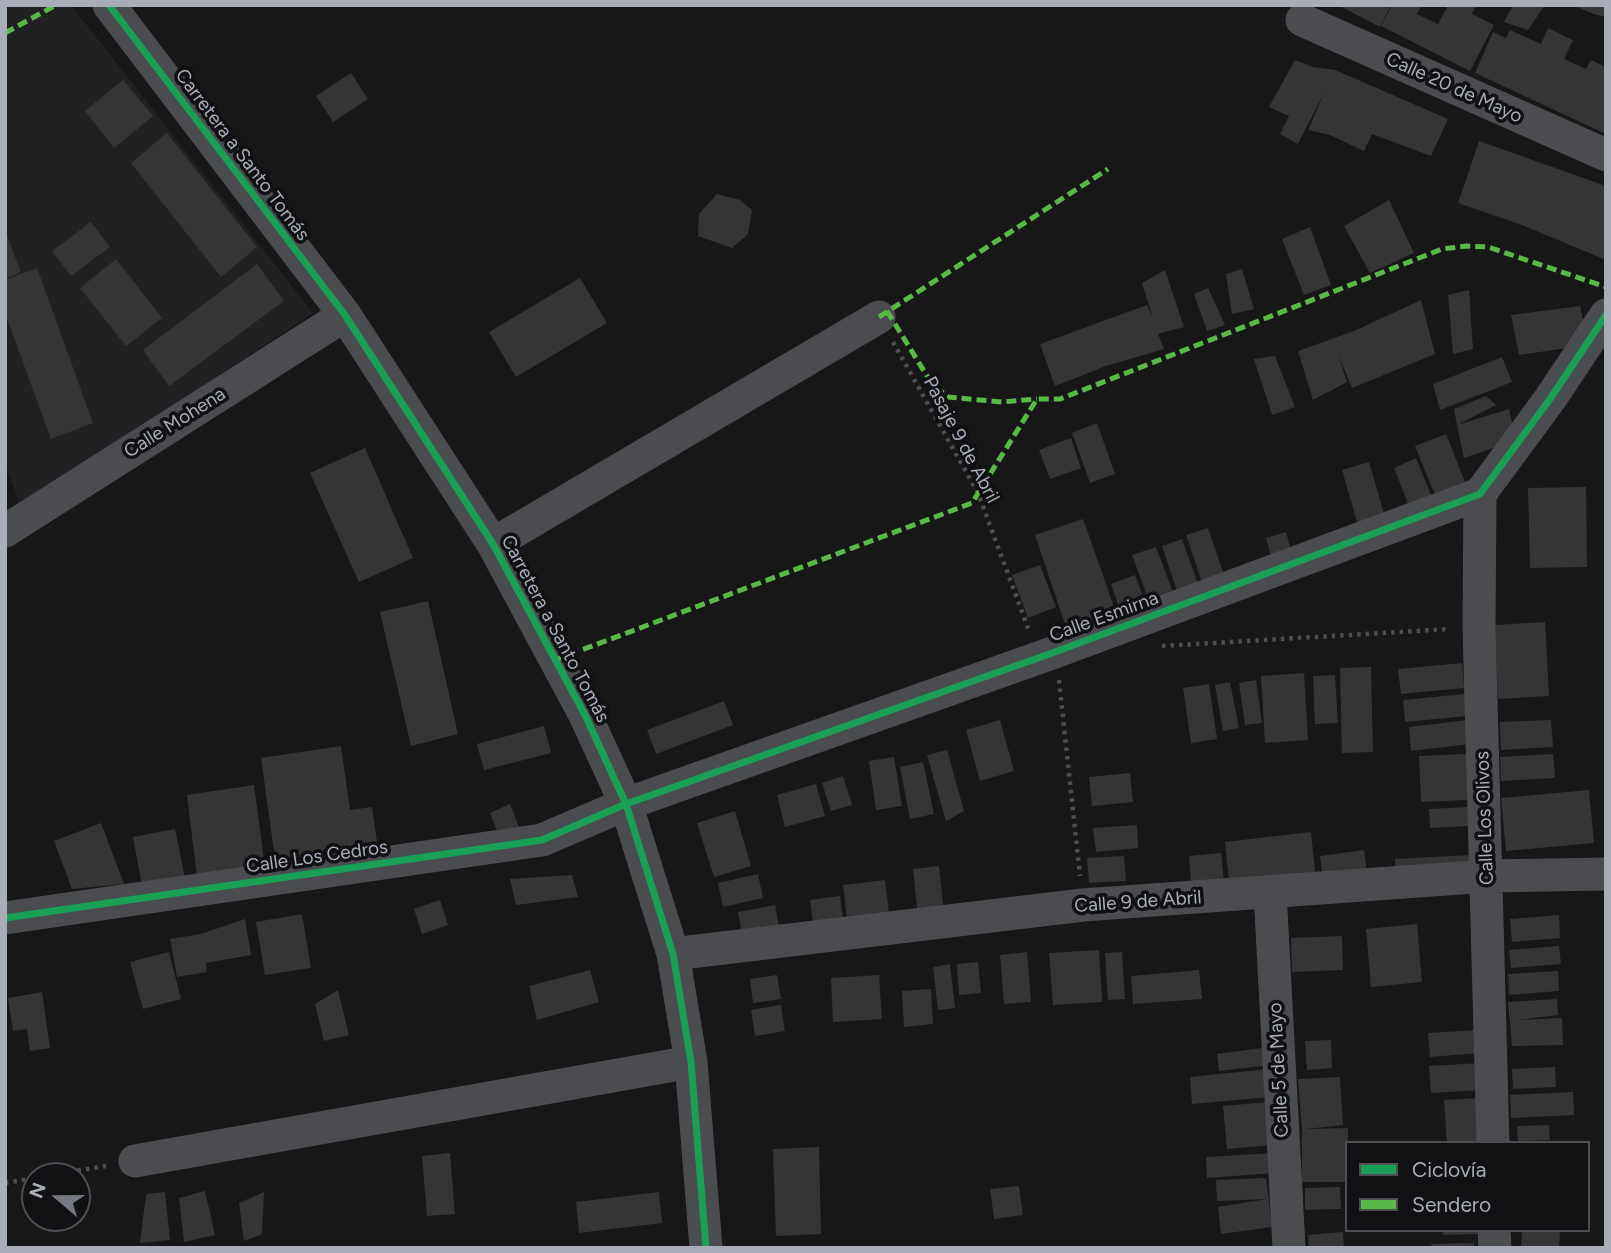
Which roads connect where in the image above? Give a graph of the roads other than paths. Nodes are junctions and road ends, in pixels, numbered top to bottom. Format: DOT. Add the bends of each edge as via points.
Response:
graph roads {
  1 [pos="109,5"];
  2 [pos="1301,20"];
  3 [pos="1606,155"];
  4 [pos="345,315"];
  5 [pos="1606,315"];
  6 [pos="879,317"];
  7 [pos="1480,494"];
  8 [pos="5,531"];
  9 [pos="492,544"];
  10 [pos="626,804"];
  11 [pos="1606,874"];
  12 [pos="1488,876"];
  13 [pos="1270,892"];
  14 [pos="5,918"];
  15 [pos="673,954"];
  16 [pos="691,1062"];
  17 [pos="1493,1141"];
  18 [pos="135,1161"];
  19 [pos="706,1248"];
  20 [pos="1289,1248"];
  1 -- 4 [label="street, Carretera a Santo Tomás"];
  2 -- 3 [label="street, Calle 20 de Mayo"];
  4 -- 8 [label="street, Calle Mohena"];
  4 -- 9 [label="street, Carretera a Santo Tomás"];
  5 -- 7 [label="street"];
  6 -- 9 [label="street"];
  7 -- 10 [label="street, Calle Esmirna" via="1048,655"];
  7 -- 12 [label="street, Calle Los Olivos" via="1479,627"];
  9 -- 10 [label="street, Carretera a Santo Tomás" via="585,715"];
  10 -- 14 [label="street, Calle Los Cedros" via="542,840"];
  10 -- 15 [label="street, Carretera a Santo Tomás"];
  11 -- 12 [label="street, Calle 9 de Abril"];
  12 -- 13 [label="street, Calle 9 de Abril"];
  12 -- 17 [label="street, Calle Los Olivos"];
  13 -- 15 [label="street, Calle 9 de Abril" via="1083,905"];
  13 -- 20 [label="street, Calle 5 de Mayo"];
  15 -- 16 [label="street, Carretera a Santo Tomás"];
  16 -- 18 [label="street"];
  16 -- 19 [label="street, Carretera a Santo Tomás"];
}
